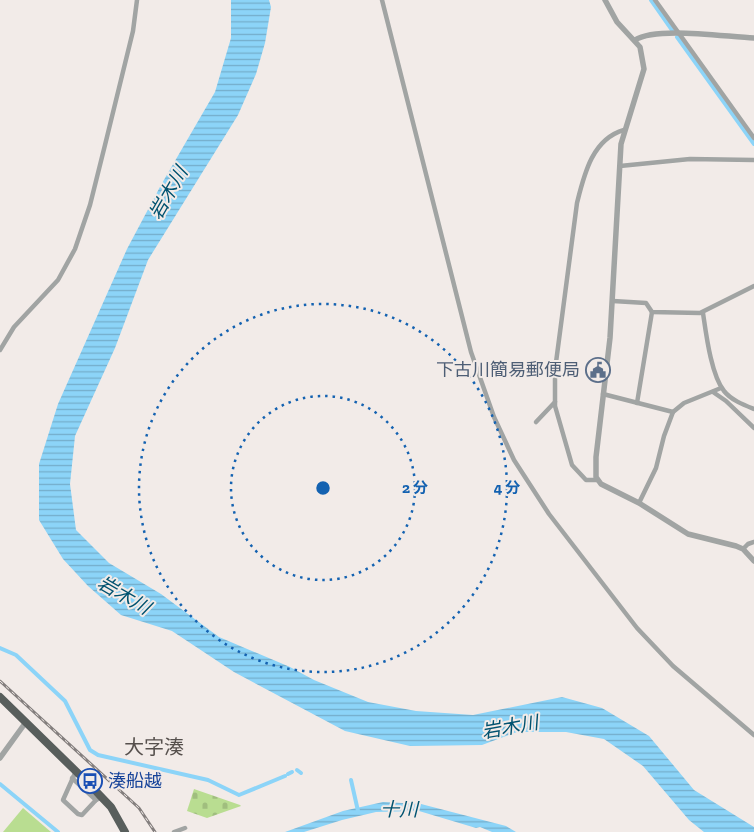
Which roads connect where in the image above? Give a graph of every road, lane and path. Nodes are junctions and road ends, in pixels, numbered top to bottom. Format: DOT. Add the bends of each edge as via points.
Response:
graph roads {
  1 [pos="137,0"];
  2 [pos="382,0"];
  3 [pos="605,0"];
  4 [pos="655,0"];
  5 [pos="679,33"];
  6 [pos="754,38"];
  7 [pos="635,40"];
  8 [pos="624,130"];
  9 [pos="754,138"];
  10 [pos="754,160"];
  11 [pos="620,166"];
  12 [pos="754,286"];
  13 [pos="612,301"];
  14 [pos="652,312"];
  15 [pos="703,313"];
  16 [pos="0,350"];
  17 [pos="721,388"];
  18 [pos="713,392"];
  19 [pos="603,394"];
  20 [pos="555,402"];
  21 [pos="637,403"];
  22 [pos="754,409"];
  23 [pos="674,412"];
  24 [pos="536,422"];
  25 [pos="754,428"];
  26 [pos="598,480"];
  27 [pos="639,503"];
  28 [pos="754,542"];
  29 [pos="743,549"];
  30 [pos="754,561"];
  31 [pos="0,697"];
  32 [pos="26,722"];
  33 [pos="754,735"];
  34 [pos="0,758"];
  35 [pos="74,774"];
  36 [pos="99,798"];
  37 [pos="185,828"];
  38 [pos="125,832"];
  39 [pos="174,832"];
  1 -- 16 [label="street" via="105,145 75,249 58,280 14,327"];
  2 -- 33 [label="street" via="471,352 494,417 514,460 549,514 637,628 673,666"];
  3 -- 7 [label="street" via="617,22"];
  4 -- 5 [label="street"];
  5 -- 6 [label="street"];
  5 -- 7 [label="street" via="648,34"];
  5 -- 9 [label="street"];
  7 -- 8 [label="street" via="640,47 644,69"];
  8 -- 11 [label="street"];
  8 -- 20 [label="street" via="614,133 598,148 584,177 577,204 555,370"];
  10 -- 11 [label="street" via="696,159"];
  11 -- 13 [label="street"];
  12 -- 15 [label="street"];
  13 -- 14 [label="street" via="646,303"];
  13 -- 19 [label="street"];
  14 -- 15 [label="street"];
  14 -- 21 [label="street"];
  15 -- 17 [label="street" via="708,345"];
  17 -- 18 [label="street"];
  17 -- 22 [label="street" via="732,398"];
  18 -- 23 [label="street" via="684,403"];
  18 -- 25 [label="street"];
  19 -- 21 [label="street"];
  19 -- 26 [label="street" via="595,470"];
  20 -- 24 [label="street"];
  20 -- 26 [label="street" via="572,464 586,480"];
  21 -- 23 [label="street"];
  23 -- 27 [label="street" via="656,468"];
  26 -- 27 [label="street"];
  27 -- 29 [label="street" via="688,534"];
  28 -- 29 [label="street"];
  29 -- 30 [label="street"];
  31 -- 32 [label="highway"];
  32 -- 34 [label="street"];
  32 -- 35 [label="highway"];
  35 -- 36 [label="highway"];
  35 -- 36 [label="street" via="63,800 82,815"];
  36 -- 38 [label="highway" via="111,807"];
  37 -- 39 [label="street"];
}
